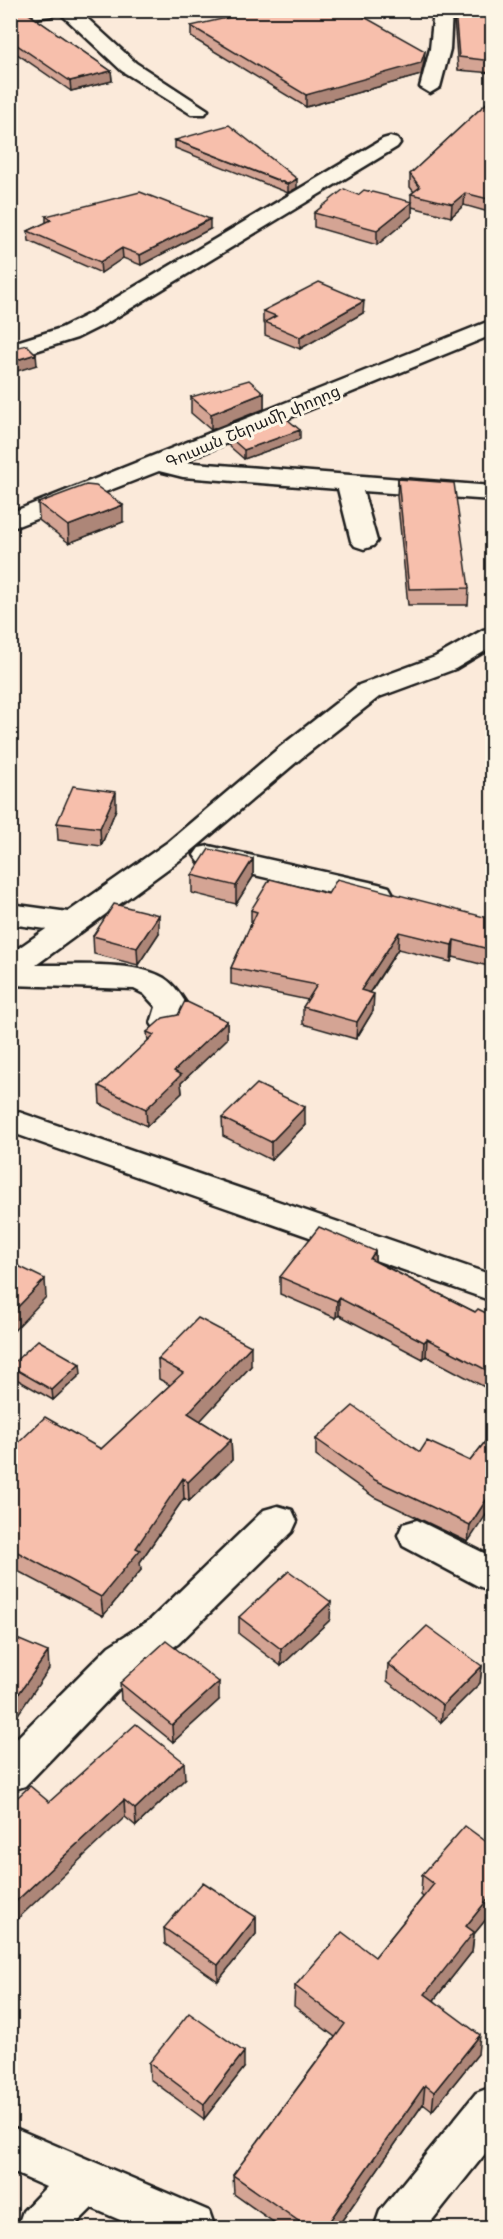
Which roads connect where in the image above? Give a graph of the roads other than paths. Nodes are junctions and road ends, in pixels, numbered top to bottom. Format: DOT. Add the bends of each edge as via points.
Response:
graph roads {
  1 [pos="51,10"];
  2 [pos="67,10"];
  3 [pos="443,10"];
  4 [pos="10,15"];
  5 [pos="430,87"];
  6 [pos="198,110"];
  7 [pos="390,143"];
  8 [pos="492,327"];
  9 [pos="10,352"];
  10 [pos="159,463"];
  11 [pos="348,481"];
  12 [pos="492,493"];
  13 [pos="10,522"];
  14 [pos="364,541"];
  15 [pos="492,636"];
  16 [pos="178,848"];
  17 [pos="402,900"];
  18 [pos="10,914"];
  19 [pos="75,923"];
  20 [pos="10,969"];
  21 [pos="10,975"];
  22 [pos="167,1023"];
  23 [pos="10,1120"];
  24 [pos="487,1283"];
  25 [pos="278,1521"];
  26 [pos="417,1535"];
  27 [pos="492,1575"];
  28 [pos="10,1773"];
  29 [pos="492,2109"];
  30 [pos="10,2148"];
  31 [pos="85,2181"];
  32 [pos="40,2229"];
  33 [pos="192,2229"];
  34 [pos="397,2229"];
  1 -- 4 [label="street"];
  2 -- 6 [label="street" via="129,67"];
  3 -- 5 [label="street" via="440,49"];
  7 -- 9 [label="street" via="97,319 69,333"];
  8 -- 10 [label="street, Գուսան Շերամի փողոց"];
  10 -- 11 [label="street" via="183,470"];
  10 -- 13 [label="street, Գուսան Շերամի փողոց"];
  11 -- 12 [label="street"];
  11 -- 14 [label="street"];
  15 -- 16 [label="street" via="445,663 369,691"];
  16 -- 17 [label="street"];
  16 -- 19 [label="street"];
  18 -- 19 [label="street"];
  19 -- 20 [label="street"];
  21 -- 22 [label="street" via="148,981 159,987 172,1006"];
  23 -- 24 [label="street"];
  25 -- 28 [label="street" via="164,1632 123,1658"];
  26 -- 27 [label="street"];
  29 -- 34 [label="street"];
  30 -- 31 [label="street"];
  31 -- 32 [label="street"];
  31 -- 33 [label="street"];
}
